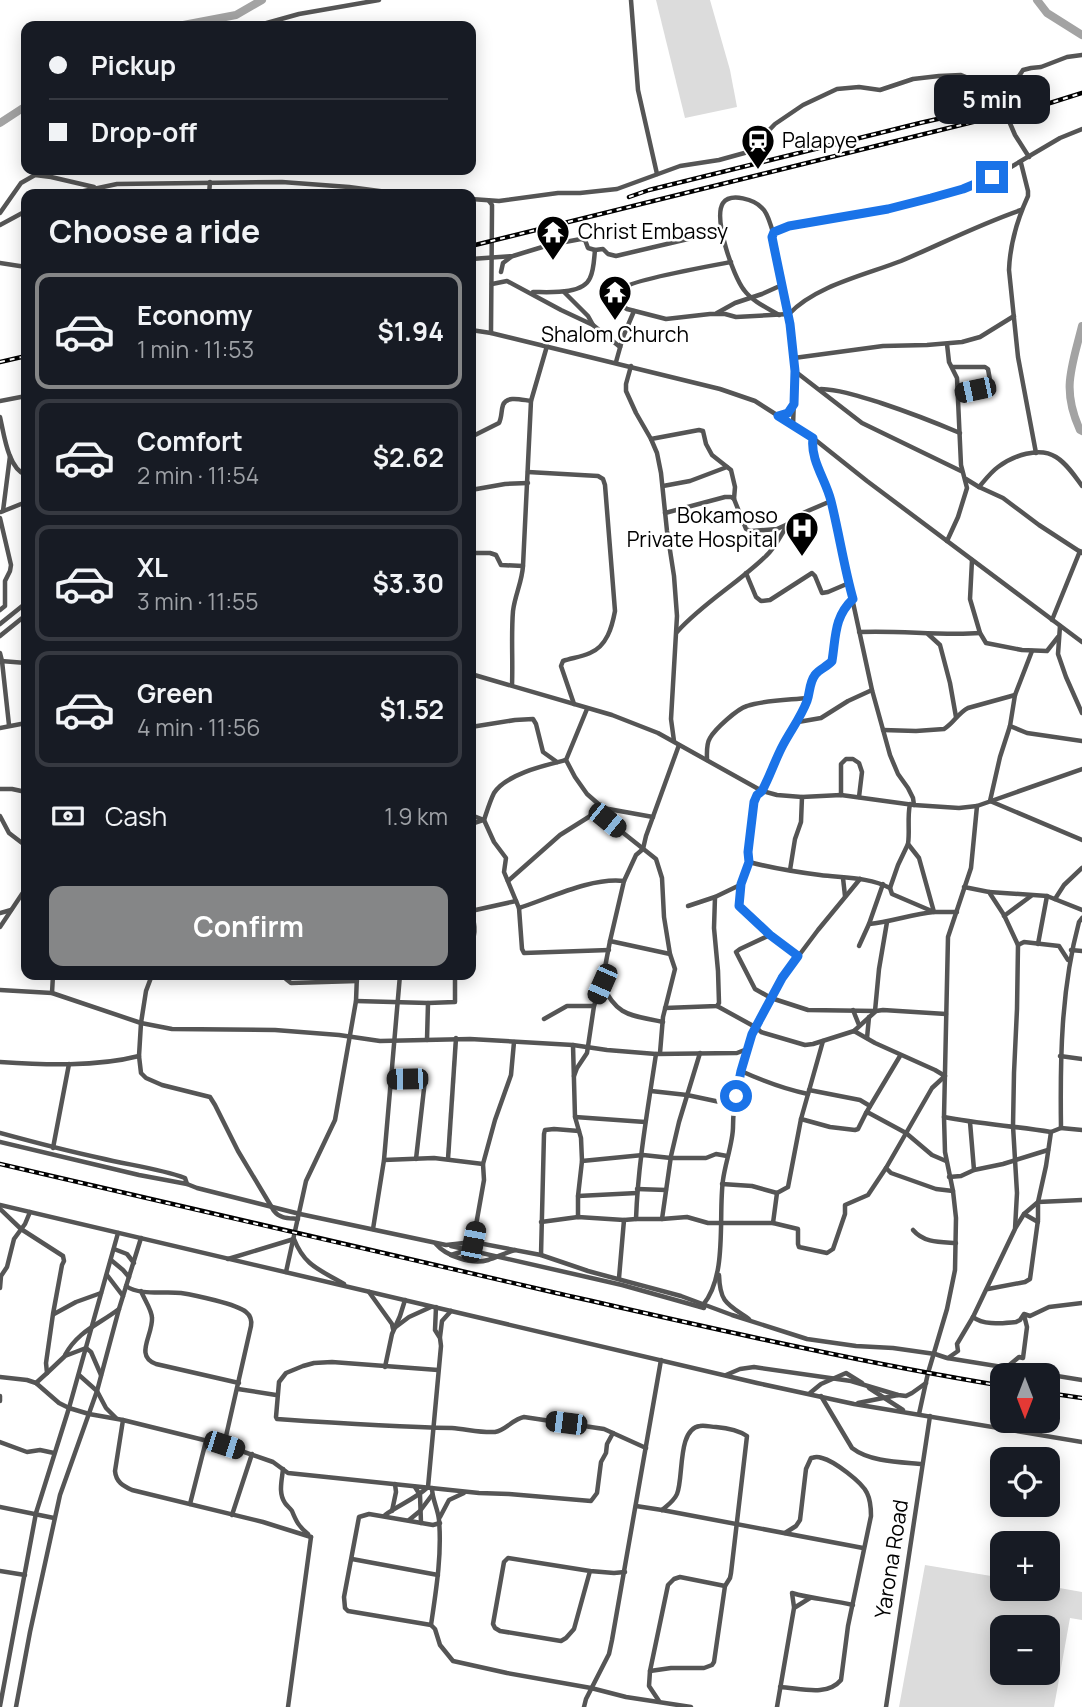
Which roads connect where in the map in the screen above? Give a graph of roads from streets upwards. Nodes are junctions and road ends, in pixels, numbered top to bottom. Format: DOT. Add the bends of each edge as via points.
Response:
graph roads {
  1 [pos="379,0"];
  2 [pos="631,0"];
  3 [pos="274,21"];
  4 [pos="1082,55"];
  5 [pos="988,86"];
  6 [pos="1082,129"];
  7 [pos="1029,157"];
  8 [pos="1021,162"];
  9 [pos="657,174"];
  10 [pos="35,175"];
  11 [pos="209,183"];
  12 [pos="95,187"];
  13 [pos="88,189"];
  14 [pos="209,189"];
  15 [pos="364,189"];
  16 [pos="476,200"];
  17 [pos="488,201"];
  18 [pos="1021,210"];
  19 [pos="0,213"];
  20 [pos="21,214"];
  21 [pos="0,225"];
  22 [pos="722,231"];
  23 [pos="774,232"];
  24 [pos="594,250"];
  25 [pos="513,256"];
  26 [pos="493,257"];
  27 [pos="476,259"];
  28 [pos="731,262"];
  29 [pos="0,263"];
  30 [pos="21,266"];
  31 [pos="493,268"];
  32 [pos="501,272"];
  33 [pos="507,281"];
  34 [pos="492,284"];
  35 [pos="782,285"];
  36 [pos="564,291"];
  37 [pos="530,293"];
  38 [pos="751,297"];
  39 [pos="634,311"];
  40 [pos="717,314"];
  41 [pos="789,314"];
  42 [pos="779,315"];
  43 [pos="1014,316"];
  44 [pos="593,325"];
  45 [pos="476,331"];
  46 [pos="491,333"];
  47 [pos="947,344"];
  48 [pos="547,346"];
  49 [pos="620,347"];
  50 [pos="794,358"];
  51 [pos="616,362"];
  52 [pos="631,366"];
  53 [pos="951,367"];
  54 [pos="795,371"];
  55 [pos="820,389"];
  56 [pos="959,393"];
  57 [pos="21,397"];
  58 [pos="0,401"];
  59 [pos="531,401"];
  60 [pos="794,404"];
  61 [pos="778,416"];
  62 [pos="0,417"];
  63 [pos="793,426"];
  64 [pos="960,433"];
  65 [pos="476,434"];
  66 [pos="813,438"];
  67 [pos="652,439"];
  68 [pos="1036,453"];
  69 [pos="10,454"];
  70 [pos="728,467"];
  71 [pos="962,471"];
  72 [pos="528,472"];
  73 [pos="21,473"];
  74 [pos="966,478"];
  75 [pos="528,483"];
  76 [pos="663,486"];
  77 [pos="1082,486"];
  78 [pos="979,487"];
  79 [pos="476,489"];
  80 [pos="734,499"];
  81 [pos="831,501"];
  82 [pos="21,504"];
  83 [pos="1,512"];
  84 [pos="665,513"];
  85 [pos="0,518"];
  86 [pos="788,524"];
  87 [pos="947,541"];
  88 [pos="1081,552"];
  89 [pos="476,553"];
  90 [pos="972,560"];
  91 [pos="523,566"];
  92 [pos="746,573"];
  93 [pos="849,583"];
  94 [pos="853,599"];
  95 [pos="21,607"];
  96 [pos="0,610"];
  97 [pos="21,619"];
  98 [pos="1052,620"];
  99 [pos="0,624"];
  100 [pos="1060,626"];
  101 [pos="859,632"];
  102 [pos="981,633"];
  103 [pos="676,634"];
  104 [pos="927,634"];
  105 [pos="0,636"];
  106 [pos="1058,637"];
  107 [pos="1082,642"];
  108 [pos="1032,651"];
  109 [pos="1047,651"];
  110 [pos="0,653"];
  111 [pos="1058,654"];
  112 [pos="1,661"];
  113 [pos="21,663"];
  114 [pos="476,675"];
  115 [pos="512,685"];
  116 [pos="872,690"];
  117 [pos="1015,695"];
  118 [pos="808,698"];
  119 [pos="574,704"];
  120 [pos="587,709"];
  121 [pos="1082,713"];
  122 [pos="956,717"];
  123 [pos="797,722"];
  124 [pos="21,724"];
  125 [pos="9,726"];
  126 [pos="476,726"];
  127 [pos="1010,726"];
  128 [pos="0,728"];
  129 [pos="883,730"];
  130 [pos="1082,741"];
  131 [pos="677,743"];
  132 [pos="566,760"];
  133 [pos="706,760"];
  134 [pos="557,762"];
  135 [pos="1082,769"];
  136 [pos="0,789"];
  137 [pos="21,791"];
  138 [pos="762,791"];
  139 [pos="841,796"];
  140 [pos="802,797"];
  141 [pos="859,797"];
  142 [pos="990,801"];
  143 [pos="912,805"];
  144 [pos="977,806"];
  145 [pos="603,808"];
  146 [pos="0,816"];
  147 [pos="476,817"];
  148 [pos="653,817"];
  149 [pos="484,820"];
  150 [pos="476,822"];
  151 [pos="0,832"];
  152 [pos="9,834"];
  153 [pos="1082,840"];
  154 [pos="21,842"];
  155 [pos="908,844"];
  156 [pos="643,849"];
  157 [pos="749,862"];
  158 [pos="1082,868"];
  159 [pos="790,870"];
  160 [pos="843,878"];
  161 [pos="860,879"];
  162 [pos="508,881"];
  163 [pos="624,881"];
  164 [pos="741,884"];
  165 [pos="883,884"];
  166 [pos="964,887"];
  167 [pos="890,888"];
  168 [pos="989,892"];
  169 [pos="1032,895"];
  170 [pos="21,896"];
  171 [pos="715,897"];
  172 [pos="846,897"];
  173 [pos="1047,897"];
  174 [pos="1055,899"];
  175 [pos="516,901"];
  176 [pos="688,906"];
  177 [pos="1074,907"];
  178 [pos="519,908"];
  179 [pos="12,909"];
  180 [pos="476,910"];
  181 [pos="1082,910"];
  182 [pos="933,912"];
  183 [pos="957,912"];
  184 [pos="0,913"];
  185 [pos="1004,916"];
  186 [pos="1080,920"];
  187 [pos="887,922"];
  188 [pos="869,924"];
  189 [pos="0,927"];
  190 [pos="770,935"];
  191 [pos="610,941"];
  192 [pos="1073,942"];
  193 [pos="1018,944"];
  194 [pos="1038,944"];
  195 [pos="859,946"];
  196 [pos="1059,946"];
  197 [pos="609,950"];
  198 [pos="1071,950"];
  199 [pos="1082,951"];
  200 [pos="670,954"];
  201 [pos="798,956"];
  202 [pos="1069,961"];
  203 [pos="52,980"];
  204 [pos="150,980"];
  205 [pos="287,980"];
  206 [pos="331,980"];
  207 [pos="357,980"];
  208 [pos="400,980"];
  209 [pos="455,980"];
  210 [pos="602,984"];
  211 [pos="0,990"];
  212 [pos="51,993"];
  213 [pos="771,998"];
  214 [pos="356,1001"];
  215 [pos="398,1003"];
  216 [pos="428,1003"];
  217 [pos="594,1006"];
  218 [pos="717,1006"];
  219 [pos="665,1007"];
  220 [pos="853,1010"];
  221 [pos="875,1011"];
  222 [pos="946,1014"];
  223 [pos="869,1017"];
  224 [pos="544,1019"];
  225 [pos="663,1022"];
  226 [pos="141,1023"];
  227 [pos="859,1026"];
  228 [pos="757,1028"];
  229 [pos="854,1031"];
  230 [pos="350,1037"];
  231 [pos="456,1038"];
  232 [pos="867,1038"];
  233 [pos="427,1040"];
  234 [pos="395,1041"];
  235 [pos="823,1041"];
  236 [pos="514,1042"];
  237 [pos="573,1045"];
  238 [pos="589,1048"];
  239 [pos="747,1049"];
  240 [pos="658,1053"];
  241 [pos="700,1053"];
  242 [pos="139,1056"];
  243 [pos="900,1056"];
  244 [pos="1060,1056"];
  245 [pos="1082,1059"];
  246 [pos="0,1062"];
  247 [pos="69,1063"];
  248 [pos="741,1071"];
  249 [pos="574,1076"];
  250 [pos="945,1076"];
  251 [pos="391,1079"];
  252 [pos="651,1091"];
  253 [pos="808,1092"];
  254 [pos="687,1095"];
  255 [pos="734,1105"];
  256 [pos="870,1106"];
  257 [pos="866,1113"];
  258 [pos="575,1116"];
  259 [pos="944,1117"];
  260 [pos="801,1119"];
  261 [pos="645,1122"];
  262 [pos="970,1122"];
  263 [pos="1013,1126"];
  264 [pos="1061,1128"];
  265 [pos="579,1130"];
  266 [pos="1082,1130"];
  267 [pos="1051,1132"];
  268 [pos="0,1133"];
  269 [pos="906,1133"];
  270 [pos="0,1142"];
  271 [pos="54,1147"];
  272 [pos="1048,1150"];
  273 [pos="50,1153"];
  274 [pos="643,1155"];
  275 [pos="727,1156"];
  276 [pos="671,1158"];
  277 [pos="416,1159"];
  278 [pos="448,1159"];
  279 [pos="384,1160"];
  280 [pos="1015,1160"];
  281 [pos="582,1161"];
  282 [pos="947,1162"];
  283 [pos="483,1164"];
  284 [pos="886,1168"];
  285 [pos="974,1170"];
  286 [pos="950,1177"];
  287 [pos="187,1184"];
  288 [pos="722,1184"];
  289 [pos="666,1190"];
  290 [pos="637,1191"];
  291 [pos="953,1191"];
  292 [pos="777,1193"];
  293 [pos="578,1196"];
  294 [pos="1082,1200"];
  295 [pos="1038,1202"];
  296 [pos="0,1207"];
  297 [pos="272,1207"];
  298 [pos="30,1212"];
  299 [pos="1024,1214"];
  300 [pos="299,1216"];
  301 [pos="578,1217"];
  302 [pos="636,1219"];
  303 [pos="662,1219"];
  304 [pos="624,1220"];
  305 [pos="541,1222"];
  306 [pos="1038,1222"];
  307 [pos="722,1223"];
  308 [pos="773,1223"];
  309 [pos="21,1229"];
  310 [pos="373,1229"];
  311 [pos="1015,1229"];
  312 [pos="913,1230"];
  313 [pos="118,1233"];
  314 [pos="141,1238"];
  315 [pos="294,1239"];
  316 [pos="473,1242"];
  317 [pos="435,1243"];
  318 [pos="956,1243"];
  319 [pos="446,1245"];
  320 [pos="114,1249"];
  321 [pos="467,1250"];
  322 [pos="516,1250"];
  323 [pos="452,1255"];
  324 [pos="541,1255"];
  325 [pos="497,1256"];
  326 [pos="227,1259"];
  327 [pos="111,1260"];
  328 [pos="134,1263"];
  329 [pos="719,1267"];
  330 [pos="286,1272"];
  331 [pos="107,1275"];
  332 [pos="129,1278"];
  333 [pos="619,1278"];
  334 [pos="126,1286"];
  335 [pos="348,1287"];
  336 [pos="0,1288"];
  337 [pos="987,1290"];
  338 [pos="141,1291"];
  339 [pos="369,1292"];
  340 [pos="102,1293"];
  341 [pos="123,1297"];
  342 [pos="56,1298"];
  343 [pos="405,1300"];
  344 [pos="1082,1303"];
  345 [pos="72,1304"];
  346 [pos="703,1305"];
  347 [pos="434,1307"];
  348 [pos="119,1309"];
  349 [pos="713,1309"];
  350 [pos="451,1311"];
  351 [pos="53,1314"];
  352 [pos="1024,1314"];
  353 [pos="973,1317"];
  354 [pos="753,1322"];
  355 [pos="92,1326"];
  356 [pos="393,1329"];
  357 [pos="440,1338"];
  358 [pos="86,1348"];
  359 [pos="935,1354"];
  360 [pos="65,1356"];
  361 [pos="947,1358"];
  362 [pos="661,1360"];
  363 [pos="1012,1363"];
  364 [pos="990,1364"];
  365 [pos="385,1367"];
  366 [pos="438,1370"];
  367 [pos="47,1373"];
  368 [pos="79,1374"];
  369 [pos="725,1375"];
  370 [pos="101,1376"];
  371 [pos="1060,1376"];
  372 [pos="0,1377"];
  373 [pos="832,1380"];
  374 [pos="1082,1380"];
  375 [pos="36,1383"];
  376 [pos="926,1383"];
  377 [pos="864,1385"];
  378 [pos="238,1386"];
  379 [pos="97,1391"];
  380 [pos="809,1394"];
  381 [pos="276,1395"];
  382 [pos="898,1395"];
  383 [pos="821,1396"];
  384 [pos="885,1399"];
  385 [pos="854,1404"];
  386 [pos="69,1408"];
  387 [pos="905,1412"];
  388 [pos="89,1414"];
  389 [pos="919,1414"];
  390 [pos="930,1416"];
  391 [pos="120,1419"];
  392 [pos="434,1428"];
  393 [pos="613,1433"];
  394 [pos="206,1441"];
  395 [pos="0,1442"];
  396 [pos="1082,1443"];
  397 [pos="224,1445"];
  398 [pos="646,1448"];
  399 [pos="54,1453"];
  400 [pos="252,1454"];
  401 [pos="922,1464"];
  402 [pos="283,1469"];
  403 [pos="396,1484"];
  404 [pos="414,1486"];
  405 [pos="431,1490"];
  406 [pos="466,1492"];
  407 [pos="420,1495"];
  408 [pos="190,1504"];
  409 [pos="399,1506"];
  410 [pos="636,1506"];
  411 [pos="0,1507"];
  412 [pos="392,1510"];
  413 [pos="662,1510"];
  414 [pos="421,1511"];
  415 [pos="36,1513"];
  416 [pos="232,1515"];
  417 [pos="384,1516"];
  418 [pos="54,1518"];
  419 [pos="392,1518"];
  420 [pos="405,1520"];
  421 [pos="439,1521"];
  422 [pos="421,1523"];
  423 [pos="737,1525"];
  424 [pos="785,1533"];
  425 [pos="311,1537"];
  426 [pos="863,1548"];
  427 [pos="352,1559"];
  428 [pos="0,1571"];
  429 [pos="590,1571"];
  430 [pos="625,1572"];
  431 [pos="24,1575"];
  432 [pos="438,1575"];
  433 [pos="725,1586"];
  434 [pos="810,1598"];
  435 [pos="853,1605"];
  436 [pos="794,1608"];
  437 [pos="431,1625"];
  438 [pos="650,1671"];
  439 [pos="649,1686"];
  440 [pos="780,1687"];
  441 [pos="592,1688"];
  442 [pos="641,1699"];
  443 [pos="660,1702"];
  444 [pos="0,1706"];
  445 [pos="16,1707"];
  446 [pos="288,1707"];
  447 [pos="584,1707"];
  448 [pos="691,1707"];
  449 [pos="776,1707"];
  450 [pos="886,1707"];
  1 -- 3 [label="street"];
  2 -- 9 [label="street" via="639,90"];
  4 -- 5 [label="street" via="1023,70 1009,82"];
  5 -- 7 [label="street"];
  5 -- 9 [label="street" via="961,75 913,79 880,90 837,89 775,124 748,152"];
  6 -- 7 [label="street"];
  7 -- 8 [label="street"];
  8 -- 18 [label="street" via="1028,196"];
  8 -- 23 [label="street" via="963,189"];
  9 -- 17 [label="street" via="617,189"];
  10 -- 12 [label="street"];
  10 -- 19 [label="street" via="21,183"];
  11 -- 12 [label="street"];
  11 -- 14 [label="street"];
  11 -- 15 [label="street" via="282,182"];
  12 -- 13 [label="street"];
  16 -- 17 [label="street"];
  17 -- 26 [label="street" via="492,205"];
  18 -- 41 [label="street" via="834,286"];
  18 -- 43 [label="street" via="1009,258"];
  20 -- 21 [label="street"];
  22 -- 23 [label="street" via="722,203 735,197 760,205"];
  22 -- 24 [label="street" via="616,256"];
  22 -- 28 [label="street"];
  23 -- 35 [label="street"];
  24 -- 25 [label="street" via="581,239"];
  24 -- 36 [label="street" via="589,281"];
  25 -- 26 [label="street"];
  25 -- 32 [label="street" via="503,262"];
  26 -- 27 [label="street"];
  26 -- 31 [label="street"];
  28 -- 38 [label="street"];
  28 -- 39 [label="street" via="628,285 619,304"];
  29 -- 30 [label="street"];
  31 -- 32 [label="street"];
  31 -- 34 [label="street"];
  32 -- 33 [label="street"];
  33 -- 34 [label="street"];
  33 -- 37 [label="street"];
  34 -- 46 [label="street"];
  35 -- 38 [label="street"];
  35 -- 41 [label="street"];
  36 -- 37 [label="street"];
  36 -- 44 [label="street"];
  37 -- 44 [label="street"];
  38 -- 40 [label="street"];
  38 -- 42 [label="street"];
  39 -- 40 [label="street" via="666,319"];
  39 -- 49 [label="street"];
  40 -- 42 [label="street"];
  41 -- 42 [label="street"];
  41 -- 50 [label="street"];
  43 -- 47 [label="street" via="980,337"];
  43 -- 68 [label="street"];
  44 -- 49 [label="street"];
  45 -- 46 [label="street"];
  46 -- 48 [label="street"];
  47 -- 50 [label="street" via="883,346"];
  47 -- 53 [label="street"];
  48 -- 51 [label="street"];
  48 -- 59 [label="street"];
  49 -- 51 [label="street"];
  50 -- 54 [label="street"];
  51 -- 52 [label="street"];
  52 -- 61 [label="street" via="720,388 755,401"];
  52 -- 67 [label="street" via="626,391"];
  53 -- 56 [label="street"];
  53 -- 56 [label="street" via="988,369 992,386"];
  54 -- 55 [label="street"];
  54 -- 60 [label="street"];
  55 -- 64 [label="street" via="856,395"];
  55 -- 71 [label="street" via="862,423"];
  56 -- 64 [label="street"];
  57 -- 58 [label="street"];
  59 -- 65 [label="street" via="507,400 499,423"];
  59 -- 72 [label="street"];
  60 -- 61 [label="street" via="788,413"];
  60 -- 63 [label="street"];
  61 -- 63 [label="street"];
  62 -- 69 [label="street"];
  63 -- 66 [label="street"];
  64 -- 71 [label="street"];
  66 -- 81 [label="street" via="813,454"];
  66 -- 87 [label="street"];
  67 -- 70 [label="street" via="702,430 712,455"];
  67 -- 76 [label="street"];
  68 -- 77 [label="street" via="1056,457"];
  68 -- 78 [label="street" via="1000,466"];
  69 -- 73 [label="street"];
  69 -- 83 [label="street"];
  70 -- 76 [label="street"];
  70 -- 80 [label="street"];
  71 -- 74 [label="street"];
  72 -- 75 [label="street"];
  72 -- 119 [label="street" via="598,476 605,485 615,611 608,635 596,650 561,663"];
  74 -- 78 [label="street"];
  74 -- 87 [label="street" via="965,499"];
  75 -- 79 [label="street"];
  75 -- 91 [label="street"];
  76 -- 84 [label="street"];
  78 -- 88 [label="street" via="1003,498"];
  80 -- 84 [label="street" via="725,497"];
  80 -- 86 [label="street" via="751,531"];
  81 -- 86 [label="street"];
  81 -- 93 [label="street"];
  82 -- 83 [label="street"];
  84 -- 103 [label="street" via="677,606"];
  85 -- 96 [label="street" via="11,565 5,581 5,606"];
  86 -- 92 [label="street" via="767,555"];
  87 -- 90 [label="street"];
  88 -- 98 [label="street"];
  89 -- 91 [label="street" via="496,555 500,565"];
  90 -- 98 [label="street"];
  90 -- 102 [label="street" via="970,599"];
  91 -- 115 [label="street" via="514,600"];
  92 -- 93 [label="street" via="761,601 812,573 822,593"];
  92 -- 103 [label="street" via="693,614"];
  93 -- 94 [label="street"];
  94 -- 101 [label="street"];
  94 -- 118 [label="street" via="842,610 832,661 813,677"];
  95 -- 99 [label="street"];
  97 -- 105 [label="street"];
  98 -- 100 [label="street"];
  100 -- 106 [label="street"];
  100 -- 107 [label="street"];
  101 -- 104 [label="street"];
  101 -- 116 [label="street"];
  102 -- 104 [label="street"];
  102 -- 108 [label="street" via="986,643 994,646"];
  103 -- 131 [label="street" via="671,719"];
  104 -- 122 [label="street" via="940,645"];
  106 -- 109 [label="street"];
  106 -- 111 [label="street"];
  108 -- 109 [label="street"];
  108 -- 117 [label="street"];
  109 -- 111 [label="street"];
  110 -- 112 [label="street"];
  111 -- 121 [label="street"];
  112 -- 113 [label="street"];
  112 -- 125 [label="street"];
  114 -- 115 [label="street"];
  115 -- 119 [label="street"];
  116 -- 123 [label="street" via="821,718"];
  116 -- 129 [label="street"];
  117 -- 122 [label="street" via="968,708"];
  117 -- 127 [label="street"];
  118 -- 123 [label="street"];
  118 -- 133 [label="street" via="743,707 711,736"];
  119 -- 120 [label="street"];
  120 -- 131 [label="street"];
  120 -- 132 [label="street"];
  122 -- 129 [label="street" via="939,730"];
  123 -- 138 [label="street"];
  124 -- 125 [label="street"];
  125 -- 128 [label="street"];
  126 -- 134 [label="street" via="533,719 543,752"];
  127 -- 130 [label="street"];
  127 -- 142 [label="street"];
  129 -- 143 [label="street"];
  131 -- 133 [label="street"];
  131 -- 148 [label="street"];
  132 -- 134 [label="street"];
  132 -- 145 [label="street" via="587,794"];
  133 -- 138 [label="street"];
  134 -- 149 [label="street" via="500,786"];
  135 -- 142 [label="street"];
  136 -- 137 [label="street"];
  138 -- 140 [label="street"];
  138 -- 157 [label="street" via="754,802"];
  139 -- 140 [label="street"];
  139 -- 141 [label="street"];
  139 -- 141 [label="street" via="842,764 850,759 861,766"];
  140 -- 159 [label="street"];
  141 -- 143 [label="street"];
  142 -- 144 [label="street"];
  142 -- 153 [label="street"];
  143 -- 144 [label="street"];
  143 -- 155 [label="street"];
  144 -- 166 [label="street" via="971,868"];
  145 -- 148 [label="street"];
  145 -- 156 [label="street" via="607,820"];
  145 -- 162 [label="street" via="559,835"];
  146 -- 152 [label="street"];
  147 -- 149 [label="street"];
  148 -- 156 [label="street"];
  149 -- 150 [label="street"];
  149 -- 162 [label="street" via="506,858"];
  151 -- 152 [label="street"];
  152 -- 154 [label="street"];
  155 -- 167 [label="street"];
  155 -- 182 [label="street" via="919,858"];
  156 -- 163 [label="street"];
  156 -- 200 [label="street" via="656,859 662,878"];
  157 -- 159 [label="street"];
  157 -- 164 [label="street"];
  158 -- 174 [label="street"];
  159 -- 160 [label="street"];
  160 -- 161 [label="street"];
  160 -- 172 [label="street"];
  161 -- 165 [label="street"];
  161 -- 172 [label="street"];
  162 -- 175 [label="street"];
  163 -- 178 [label="street" via="595,882"];
  163 -- 191 [label="street"];
  164 -- 171 [label="street"];
  164 -- 190 [label="street" via="739,906"];
  165 -- 167 [label="street"];
  165 -- 188 [label="street"];
  166 -- 168 [label="street"];
  166 -- 183 [label="street"];
  167 -- 182 [label="street" via="892,894"];
  168 -- 169 [label="street"];
  168 -- 185 [label="street"];
  169 -- 173 [label="street"];
  169 -- 185 [label="street"];
  170 -- 179 [label="street"];
  171 -- 176 [label="street"];
  171 -- 218 [label="street"];
  172 -- 201 [label="street"];
  173 -- 174 [label="street"];
  173 -- 194 [label="street"];
  174 -- 177 [label="street"];
  175 -- 178 [label="street"];
  175 -- 180 [label="street"];
  177 -- 181 [label="street"];
  177 -- 186 [label="street"];
  178 -- 197 [label="street" via="524,953"];
  179 -- 184 [label="street"];
  179 -- 189 [label="street"];
  182 -- 183 [label="street"];
  182 -- 187 [label="street"];
  183 -- 222 [label="street" via="948,937"];
  185 -- 193 [label="street"];
  186 -- 192 [label="street"];
  187 -- 188 [label="street"];
  187 -- 221 [label="street"];
  188 -- 195 [label="street"];
  190 -- 201 [label="street"];
  190 -- 213 [label="street" via="736,952 755,989"];
  191 -- 197 [label="street"];
  191 -- 200 [label="street"];
  192 -- 196 [label="street"];
  192 -- 198 [label="street"];
  193 -- 194 [label="street"];
  193 -- 263 [label="street"];
  194 -- 196 [label="street"];
  196 -- 202 [label="street"];
  197 -- 210 [label="street"];
  198 -- 199 [label="street"];
  198 -- 202 [label="street"];
  200 -- 219 [label="street" via="675,969"];
  201 -- 213 [label="street"];
  202 -- 244 [label="street"];
  203 -- 212 [label="street"];
  204 -- 226 [label="street"];
  205 -- 206 [label="street"];
  207 -- 214 [label="street"];
  208 -- 215 [label="street"];
  209 -- 216 [label="street" via="455,1002"];
  210 -- 217 [label="street"];
  210 -- 225 [label="street" via="626,1014"];
  211 -- 212 [label="street"];
  212 -- 226 [label="street"];
  213 -- 220 [label="street" via="808,1010"];
  213 -- 228 [label="street"];
  214 -- 215 [label="street"];
  214 -- 230 [label="street"];
  215 -- 216 [label="street"];
  215 -- 234 [label="street"];
  216 -- 233 [label="street"];
  217 -- 224 [label="street" via="567,1006"];
  217 -- 238 [label="street"];
  218 -- 219 [label="street"];
  218 -- 228 [label="street"];
  219 -- 225 [label="street"];
  220 -- 221 [label="street"];
  220 -- 227 [label="street"];
  221 -- 222 [label="street"];
  221 -- 223 [label="street"];
  222 -- 250 [label="street"];
  223 -- 227 [label="street"];
  223 -- 232 [label="street"];
  225 -- 240 [label="street"];
  226 -- 230 [label="street" via="172,1029 275,1030"];
  226 -- 242 [label="street"];
  227 -- 229 [label="street"];
  228 -- 235 [label="street" via="805,1045"];
  228 -- 239 [label="street"];
  229 -- 232 [label="street"];
  229 -- 235 [label="street"];
  230 -- 234 [label="street"];
  230 -- 300 [label="street" via="335,1119 306,1181"];
  231 -- 233 [label="street"];
  231 -- 236 [label="street"];
  231 -- 278 [label="street"];
  232 -- 243 [label="street"];
  233 -- 234 [label="street"];
  234 -- 251 [label="street"];
  235 -- 253 [label="street"];
  236 -- 237 [label="street"];
  236 -- 283 [label="street" via="511,1075"];
  237 -- 238 [label="street"];
  237 -- 249 [label="street"];
  238 -- 240 [label="street"];
  238 -- 249 [label="street"];
  239 -- 241 [label="street"];
  239 -- 248 [label="street"];
  240 -- 241 [label="street"];
  240 -- 252 [label="street"];
  241 -- 254 [label="street"];
  242 -- 247 [label="street"];
  242 -- 297 [label="street" via="146,1078 210,1097"];
  243 -- 250 [label="street"];
  243 -- 256 [label="street"];
  244 -- 245 [label="street"];
  244 -- 264 [label="street"];
  246 -- 247 [label="street"];
  247 -- 271 [label="street"];
  248 -- 253 [label="street" via="788,1090"];
  248 -- 255 [label="street"];
  249 -- 258 [label="street"];
  250 -- 259 [label="street"];
  250 -- 269 [label="street" via="932,1088"];
  251 -- 277 [label="street" via="425,1080"];
  251 -- 279 [label="street"];
  252 -- 254 [label="street"];
  252 -- 261 [label="street"];
  253 -- 256 [label="street" via="860,1100"];
  253 -- 260 [label="street"];
  254 -- 255 [label="street"];
  254 -- 276 [label="street"];
  255 -- 275 [label="street"];
  256 -- 257 [label="street"];
  257 -- 260 [label="street" via="858,1129"];
  257 -- 269 [label="street"];
  258 -- 261 [label="street"];
  258 -- 265 [label="street"];
  259 -- 262 [label="street"];
  259 -- 282 [label="street"];
  260 -- 292 [label="street" via="788,1187"];
  261 -- 274 [label="street"];
  262 -- 263 [label="street"];
  262 -- 285 [label="street"];
  263 -- 267 [label="street"];
  263 -- 280 [label="street"];
  264 -- 266 [label="street"];
  264 -- 267 [label="street"];
  265 -- 281 [label="street"];
  265 -- 305 [label="street" via="545,1130"];
  267 -- 272 [label="street"];
  268 -- 271 [label="street"];
  269 -- 282 [label="street"];
  269 -- 284 [label="street"];
  270 -- 273 [label="street"];
  271 -- 273 [label="street"];
  271 -- 287 [label="street" via="175,1175 185,1178"];
  272 -- 280 [label="street"];
  272 -- 295 [label="street"];
  273 -- 287 [label="street"];
  274 -- 276 [label="street"];
  274 -- 281 [label="street"];
  274 -- 290 [label="street"];
  275 -- 276 [label="street"];
  275 -- 288 [label="street"];
  276 -- 289 [label="street"];
  277 -- 278 [label="street"];
  277 -- 279 [label="street"];
  278 -- 283 [label="street"];
  279 -- 310 [label="street"];
  280 -- 285 [label="street"];
  280 -- 311 [label="street"];
  281 -- 293 [label="street"];
  282 -- 286 [label="street"];
  283 -- 316 [label="street"];
  284 -- 291 [label="street" via="936,1189"];
  284 -- 308 [label="street" via="868,1195 845,1205 831,1252 799,1247 798,1229"];
  285 -- 286 [label="street"];
  286 -- 291 [label="street"];
  287 -- 297 [label="street"];
  288 -- 292 [label="street"];
  288 -- 307 [label="street"];
  289 -- 290 [label="street"];
  289 -- 303 [label="street"];
  290 -- 293 [label="street"];
  290 -- 302 [label="street"];
  291 -- 318 [label="street"];
  292 -- 308 [label="street"];
  293 -- 301 [label="street"];
  294 -- 295 [label="street"];
  295 -- 299 [label="street"];
  295 -- 306 [label="street"];
  296 -- 298 [label="street"];
  296 -- 309 [label="street"];
  297 -- 300 [label="street"];
  298 -- 309 [label="street"];
  298 -- 313 [label="street"];
  299 -- 306 [label="street"];
  299 -- 311 [label="street"];
  300 -- 310 [label="street"];
  300 -- 315 [label="street"];
  301 -- 304 [label="street"];
  301 -- 305 [label="street"];
  302 -- 303 [label="street"];
  302 -- 304 [label="street"];
  303 -- 307 [label="street" via="687,1217"];
  304 -- 333 [label="street"];
  305 -- 324 [label="street"];
  306 -- 337 [label="street" via="1030,1279"];
  307 -- 308 [label="street"];
  307 -- 329 [label="street"];
  309 -- 336 [label="street"];
  309 -- 342 [label="street" via="63,1256"];
  310 -- 317 [label="street"];
  311 -- 337 [label="street"];
  312 -- 318 [label="street" via="926,1240"];
  313 -- 314 [label="street"];
  313 -- 320 [label="street"];
  314 -- 326 [label="street"];
  314 -- 328 [label="street"];
  315 -- 326 [label="street"];
  315 -- 330 [label="street"];
  315 -- 335 [label="street" via="308,1261"];
  316 -- 319 [label="street"];
  316 -- 321 [label="street"];
  316 -- 322 [label="street"];
  317 -- 319 [label="street"];
  317 -- 323 [label="street"];
  318 -- 359 [label="street" via="953,1287"];
  319 -- 321 [label="street"];
  320 -- 327 [label="street"];
  320 -- 328 [label="street"];
  321 -- 323 [label="street"];
  321 -- 325 [label="street"];
  322 -- 324 [label="street"];
  322 -- 325 [label="street"];
  323 -- 325 [label="street" via="478,1262"];
  324 -- 333 [label="street"];
  325 -- 349 [label="street"];
  326 -- 330 [label="street"];
  327 -- 331 [label="street"];
  327 -- 332 [label="street"];
  328 -- 332 [label="street"];
  329 -- 346 [label="street"];
  329 -- 354 [label="street" via="721,1293 730,1307"];
  330 -- 335 [label="street"];
  331 -- 340 [label="street"];
  331 -- 341 [label="street"];
  332 -- 334 [label="street"];
  333 -- 346 [label="street"];
  334 -- 338 [label="street"];
  334 -- 341 [label="street"];
  335 -- 339 [label="street"];
  337 -- 353 [label="street"];
  338 -- 378 [label="street" via="152,1317 145,1351 149,1361"];
  338 -- 378 [label="street" via="186,1294 247,1312 252,1321"];
  339 -- 343 [label="street"];
  339 -- 356 [label="street"];
  340 -- 345 [label="street"];
  340 -- 355 [label="street"];
  341 -- 348 [label="street"];
  342 -- 345 [label="street"];
  342 -- 351 [label="street"];
  343 -- 347 [label="street"];
  343 -- 356 [label="street"];
  344 -- 352 [label="street" via="1049,1307 1030,1317"];
  345 -- 351 [label="street"];
  346 -- 349 [label="street"];
  347 -- 350 [label="street"];
  347 -- 356 [label="street"];
  347 -- 357 [label="street"];
  348 -- 355 [label="street"];
  348 -- 370 [label="street"];
  349 -- 354 [label="street"];
  350 -- 357 [label="street" via="442,1321"];
  350 -- 362 [label="street"];
  351 -- 367 [label="street"];
  352 -- 353 [label="street" via="1010,1322 984,1323"];
  352 -- 363 [label="street" via="1023,1358"];
  353 -- 361 [label="street" via="957,1344 958,1351"];
  354 -- 359 [label="street" via="807,1339"];
  355 -- 358 [label="street"];
  355 -- 360 [label="street" via="74,1340"];
  356 -- 365 [label="street"];
  357 -- 366 [label="street"];
  358 -- 360 [label="street"];
  358 -- 368 [label="street"];
  358 -- 370 [label="street"];
  359 -- 361 [label="street"];
  359 -- 376 [label="street"];
  360 -- 367 [label="street"];
  361 -- 364 [label="street"];
  362 -- 369 [label="street"];
  362 -- 398 [label="street"];
  365 -- 366 [label="street"];
  365 -- 381 [label="street" via="314,1363 282,1377"];
  366 -- 392 [label="street"];
  367 -- 375 [label="street"];
  368 -- 379 [label="street"];
  368 -- 386 [label="street"];
  369 -- 373 [label="street" via="754,1367"];
  369 -- 380 [label="street"];
  370 -- 379 [label="street"];
  371 -- 374 [label="street"];
  372 -- 375 [label="street"];
  373 -- 377 [label="street"];
  373 -- 380 [label="street"];
  375 -- 386 [label="street"];
  376 -- 382 [label="street" via="912,1394"];
  376 -- 389 [label="street"];
  377 -- 382 [label="street"];
  377 -- 384 [label="street"];
  378 -- 381 [label="street"];
  378 -- 397 [label="street"];
  379 -- 388 [label="street"];
  379 -- 391 [label="street" via="106,1408"];
  380 -- 383 [label="street"];
  381 -- 392 [label="street" via="277,1419"];
  382 -- 384 [label="street"];
  383 -- 385 [label="street"];
  383 -- 401 [label="street" via="858,1453"];
  384 -- 385 [label="street"];
  384 -- 387 [label="street"];
  385 -- 387 [label="street"];
  386 -- 388 [label="street"];
  386 -- 399 [label="street"];
  387 -- 389 [label="street"];
  388 -- 391 [label="street"];
  388 -- 418 [label="street"];
  389 -- 390 [label="street"];
  390 -- 396 [label="street"];
  390 -- 401 [label="street, Yarona Road"];
  391 -- 394 [label="street"];
  391 -- 408 [label="street" via="115,1471 120,1483"];
  392 -- 393 [label="street" via="497,1431 524,1417"];
  392 -- 405 [label="street"];
  393 -- 398 [label="street"];
  393 -- 406 [label="street" via="591,1501"];
  394 -- 397 [label="street"];
  394 -- 408 [label="street"];
  395 -- 399 [label="street" via="27,1452"];
  397 -- 400 [label="street"];
  398 -- 410 [label="street"];
  399 -- 415 [label="street"];
  400 -- 402 [label="street"];
  400 -- 416 [label="street"];
  401 -- 450 [label="street, Yarona Road"];
  402 -- 403 [label="street"];
  402 -- 425 [label="street" via="285,1504"];
  403 -- 404 [label="street"];
  403 -- 412 [label="street"];
  404 -- 405 [label="street"];
  404 -- 407 [label="street"];
  405 -- 406 [label="street"];
  405 -- 407 [label="street"];
  405 -- 414 [label="street"];
  405 -- 421 [label="street"];
  406 -- 421 [label="street" via="449,1500"];
  407 -- 409 [label="street"];
  407 -- 414 [label="street"];
  408 -- 416 [label="street"];
  409 -- 412 [label="street"];
  409 -- 420 [label="street" via="398,1514"];
  410 -- 413 [label="street"];
  410 -- 430 [label="street"];
  411 -- 415 [label="street"];
  412 -- 417 [label="street"];
  412 -- 419 [label="street"];
  413 -- 423 [label="street"];
  413 -- 423 [label="street" via="678,1489 687,1435 698,1426 726,1428 748,1438"];
  414 -- 420 [label="street"];
  414 -- 422 [label="street"];
  415 -- 418 [label="street"];
  415 -- 431 [label="street"];
  416 -- 425 [label="street"];
  417 -- 419 [label="street"];
  417 -- 427 [label="street" via="359,1517"];
  418 -- 445 [label="street"];
  419 -- 420 [label="street"];
  420 -- 422 [label="street"];
  421 -- 422 [label="street"];
  421 -- 432 [label="street"];
  423 -- 424 [label="street"];
  423 -- 433 [label="street"];
  424 -- 426 [label="street"];
  424 -- 426 [label="street" via="800,1520 806,1466 818,1456 843,1469 867,1492 871,1516"];
  425 -- 446 [label="street"];
  426 -- 435 [label="street"];
  427 -- 432 [label="street"];
  427 -- 437 [label="street" via="344,1597 348,1611"];
  428 -- 431 [label="street"];
  429 -- 429 [label="street" via="506,1559 495,1628 561,1641 574,1629"];
  429 -- 430 [label="street"];
  430 -- 441 [label="street" via="609,1654"];
  431 -- 444 [label="street"];
  432 -- 437 [label="street"];
  433 -- 438 [label="street" via="715,1662 704,1668"];
  433 -- 438 [label="street" via="680,1577 671,1582"];
  434 -- 435 [label="street"];
  434 -- 436 [label="street"];
  434 -- 436 [label="street" via="792,1594"];
  435 -- 440 [label="street" via="841,1680 835,1687"];
  436 -- 440 [label="street"];
  437 -- 441 [label="street" via="453,1661"];
  438 -- 439 [label="street"];
  439 -- 442 [label="street"];
  439 -- 443 [label="street"];
  440 -- 449 [label="street"];
  441 -- 442 [label="street"];
  441 -- 447 [label="street"];
  442 -- 443 [label="street"];
  443 -- 448 [label="street"];
}
